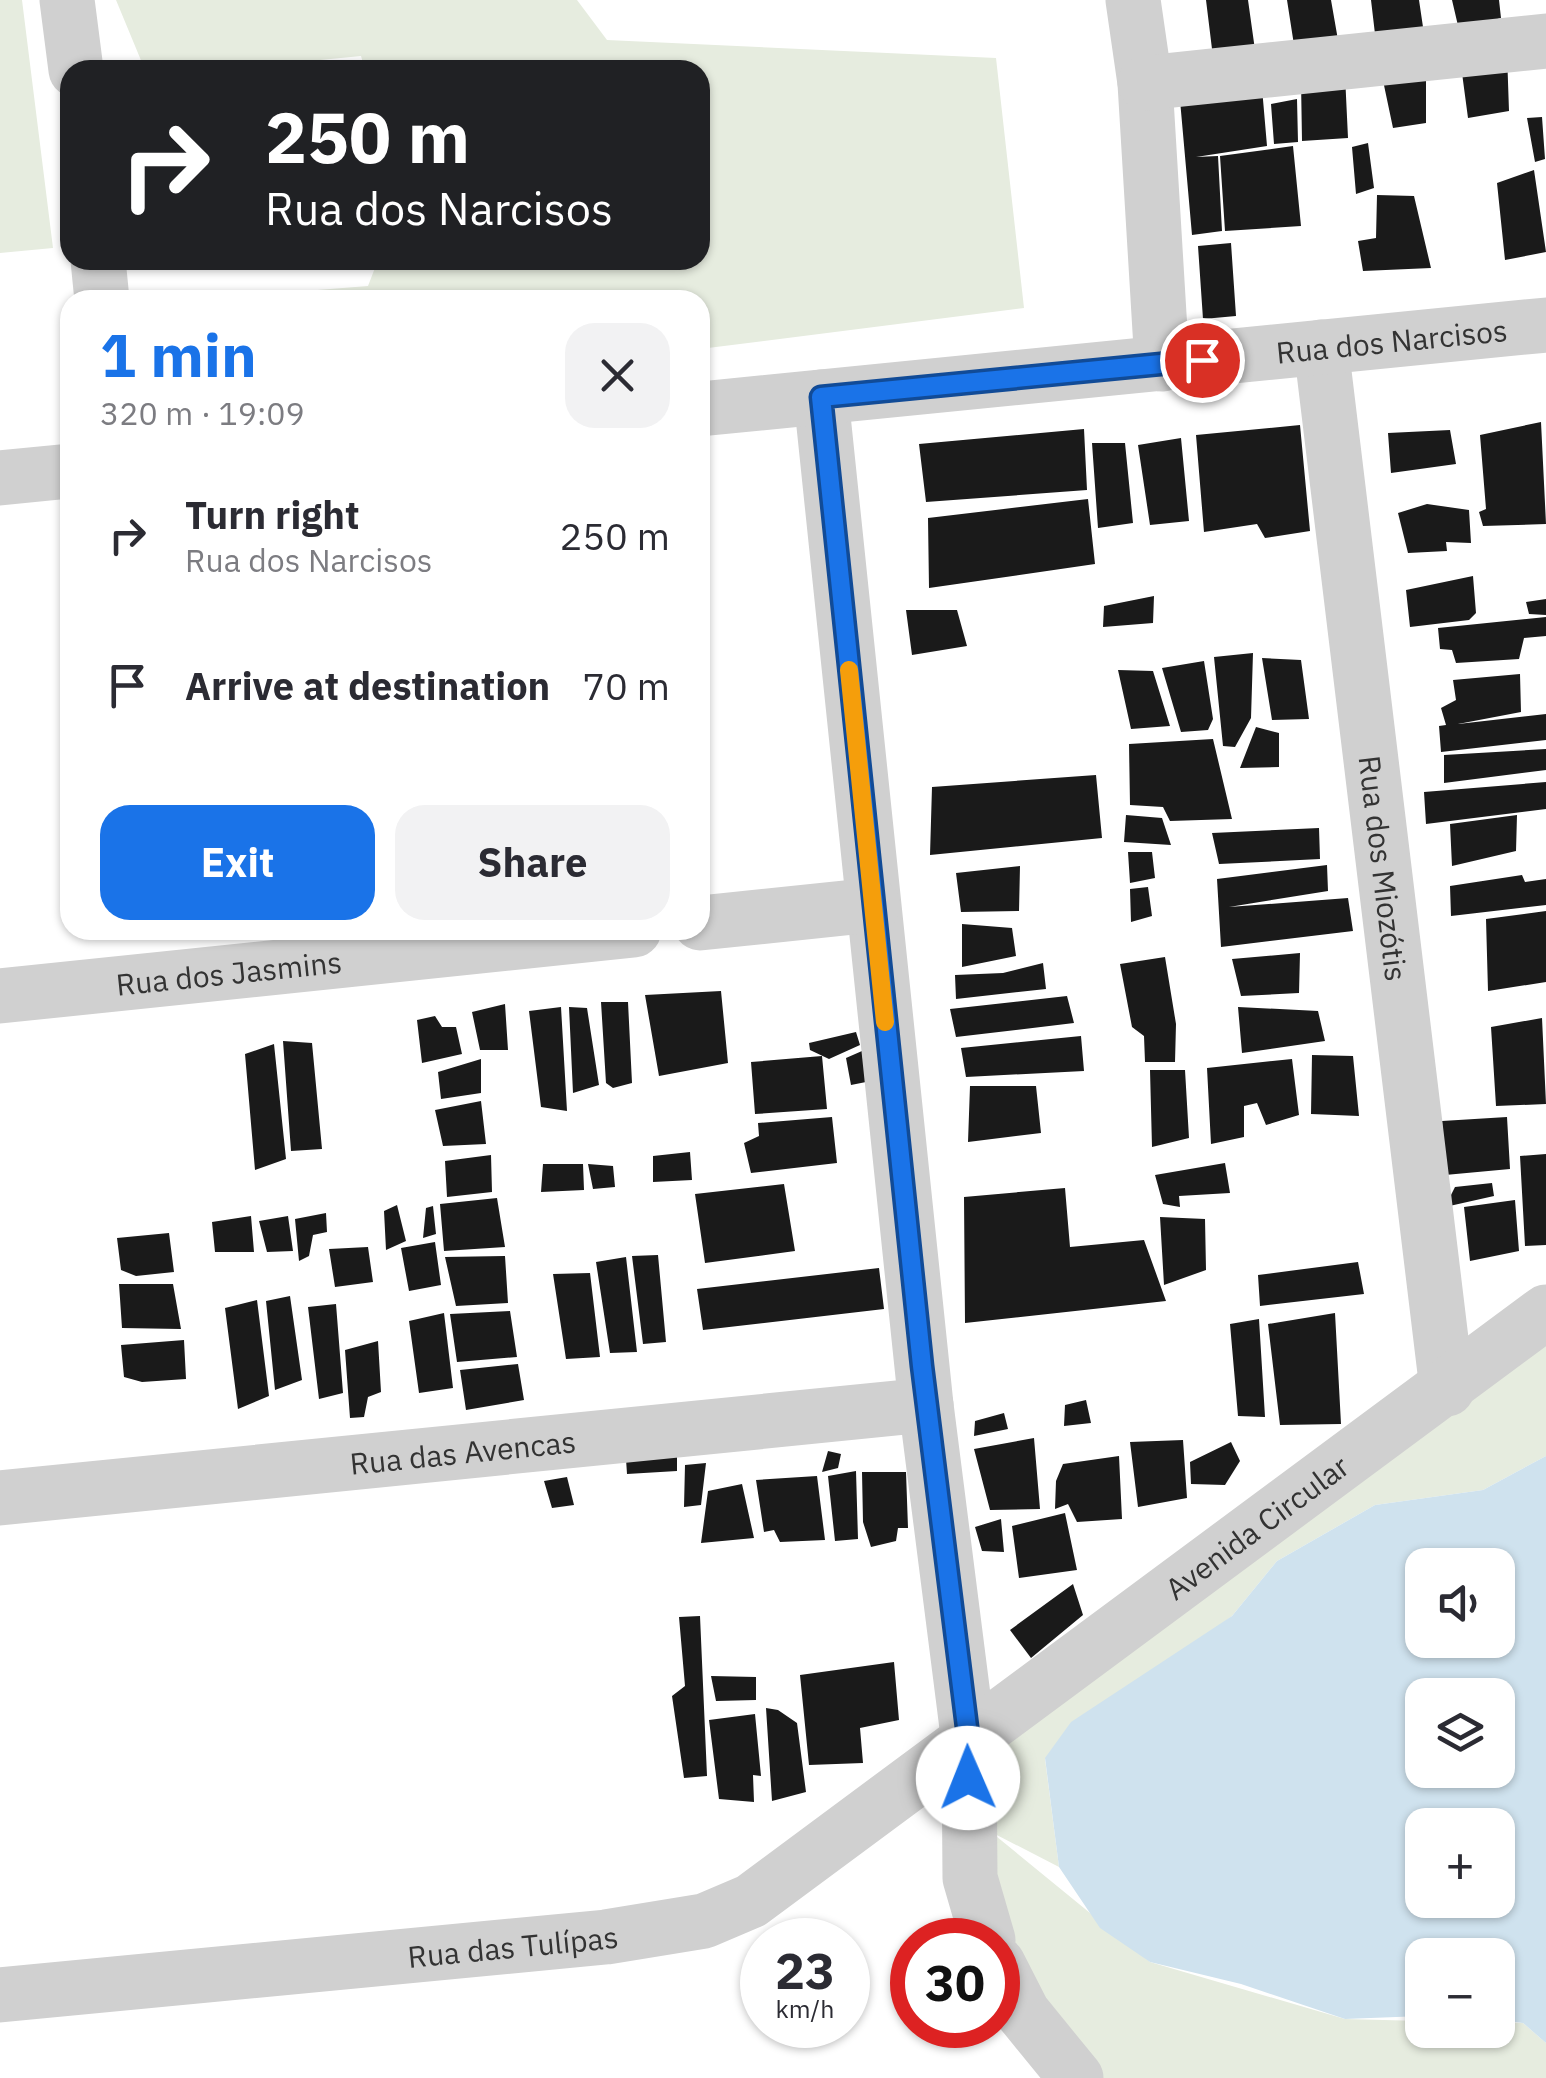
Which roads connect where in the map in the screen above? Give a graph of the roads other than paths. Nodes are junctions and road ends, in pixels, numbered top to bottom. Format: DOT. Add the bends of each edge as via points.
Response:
graph roads {
  1 [pos="67,0"];
  2 [pos="1133,0"];
  3 [pos="1546,42"];
  4 [pos="75,60"];
  5 [pos="1145,83"];
  6 [pos="1546,325"];
  7 [pos="1321,348"];
  8 [pos="1162,364"];
  9 [pos="821,397"];
  10 [pos="710,408"];
  11 [pos="60,472"];
  12 [pos="0,478"];
  13 [pos="873,905"];
  14 [pos="710,922"];
  15 [pos="538,940"];
  16 [pos="0,996"];
  17 [pos="1546,1312"];
  18 [pos="1447,1390"];
  19 [pos="926,1404"];
  20 [pos="0,1498"];
  21 [pos="969,1743"];
  22 [pos="982,1918"];
  23 [pos="0,1996"];
  24 [pos="1020,2007"];
  25 [pos="1076,2078"];
  1 -- 4 [label="street"];
  2 -- 5 [label="street"];
  3 -- 5 [label="street"];
  5 -- 8 [label="street"];
  6 -- 7 [label="street, Rua dos Narcisos"];
  7 -- 8 [label="street, Rua dos Narcisos"];
  7 -- 18 [label="street, Rua dos Miozótis"];
  8 -- 9 [label="street, Rua dos Narcisos"];
  9 -- 10 [label="street, Rua dos Narcisos"];
  9 -- 13 [label="street"];
  11 -- 12 [label="street"];
  13 -- 14 [label="street"];
  13 -- 19 [label="street"];
  15 -- 16 [label="street, Rua dos Jasmins"];
  17 -- 18 [label="street, Avenida Circular"];
  18 -- 21 [label="street, Avenida Circular"];
  19 -- 20 [label="street, Rua das Avencas"];
  19 -- 21 [label="street"];
  21 -- 22 [label="street" via="970,1878"];
  21 -- 23 [label="street, Rua das Tulípas" via="751,1901 704,1920 606,1936"];
  24 -- 25 [label="street"];
}
